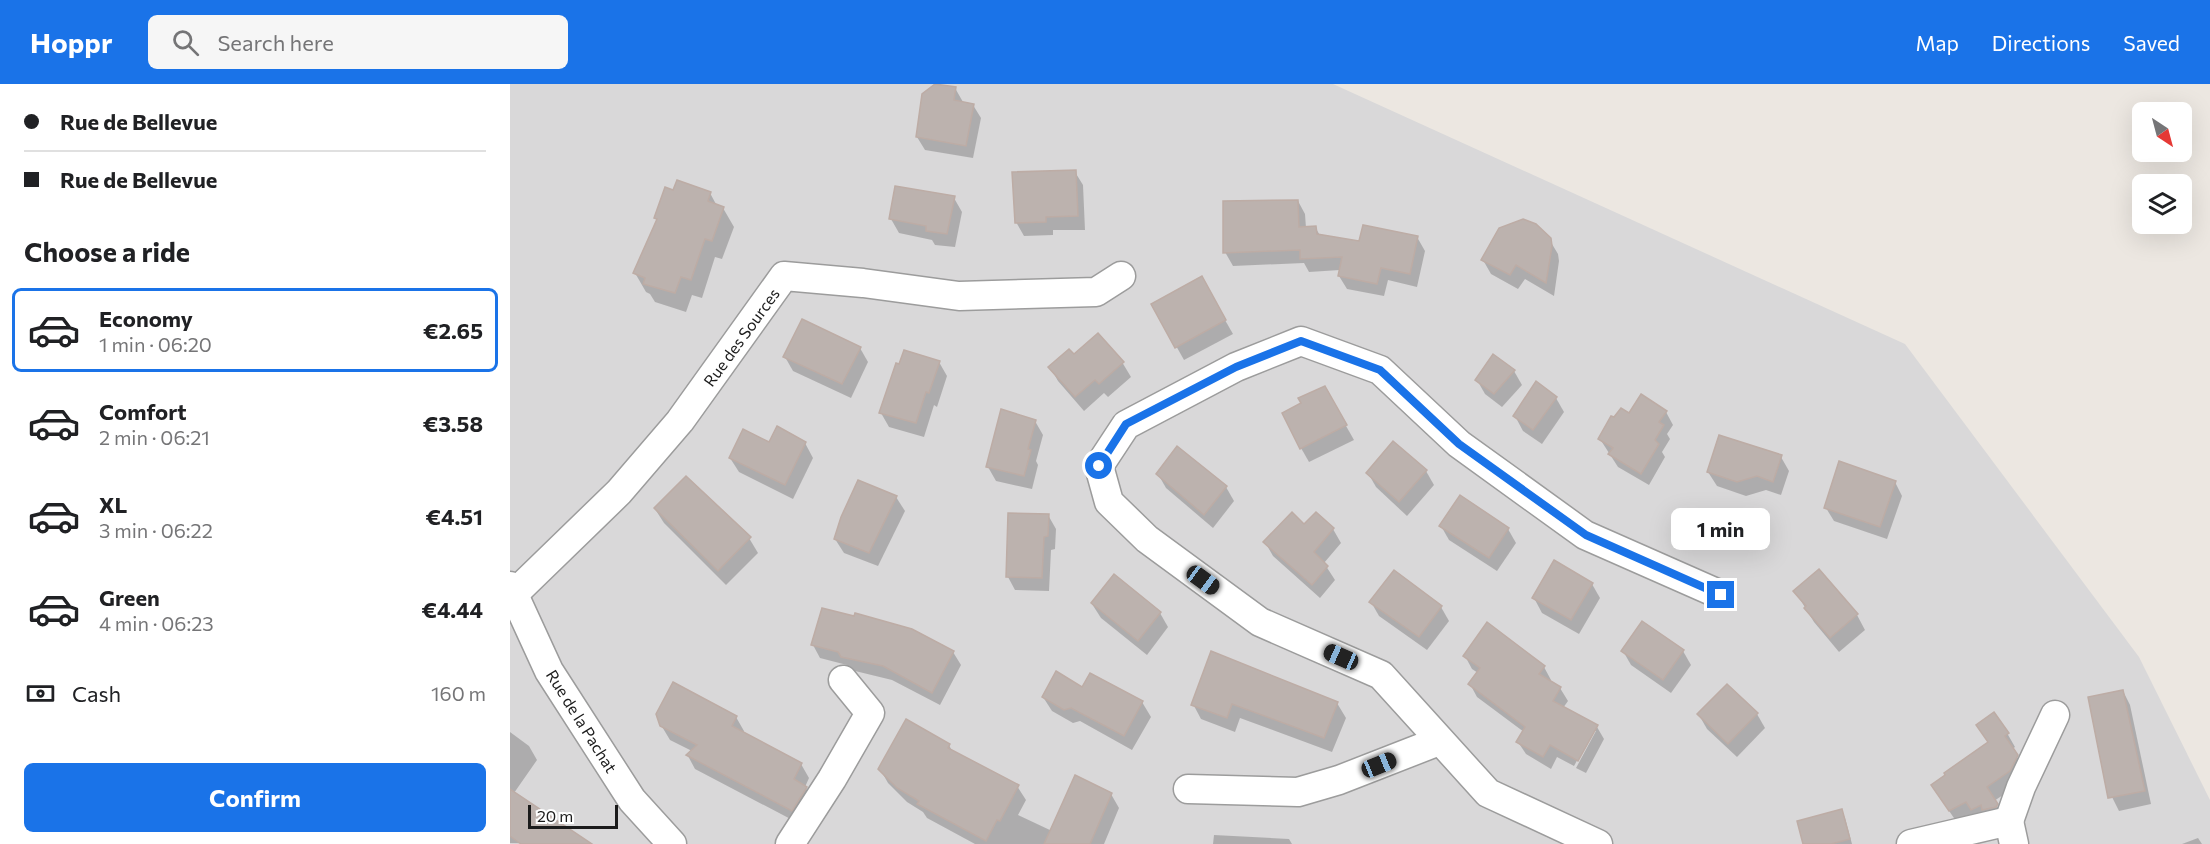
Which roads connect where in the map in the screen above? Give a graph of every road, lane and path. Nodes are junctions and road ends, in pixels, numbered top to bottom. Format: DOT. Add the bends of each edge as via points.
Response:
graph roads {
  1 [pos="1121,276"];
  2 [pos="512,590"];
  3 [pos="1721,595"];
  4 [pos="843,680"];
  5 [pos="2055,715"];
  6 [pos="1439,741"];
  7 [pos="1188,789"];
  8 [pos="2011,832"];
  9 [pos="672,844"];
  10 [pos="790,844"];
  11 [pos="1598,844"];
  12 [pos="1911,844"];
  1 -- 2 [label="street, Rue des Sources" via="1096,292 959,296 784,276 680,422 619,492"];
  2 -- 9 [label="street, Rue de la Pachat" via="549,671 632,800"];
  3 -- 6 [label="street" via="1586,535 1459,444 1380,370 1301,341 1236,367 1126,424 1099,466 1109,502 1147,539 1260,622 1381,675"];
  4 -- 10 [label="street" via="870,713"];
  5 -- 8 [label="street" via="2021,787"];
  6 -- 7 [label="street" via="1340,780 1298,792"];
  6 -- 11 [label="street" via="1488,793"];
  8 -- 12 [label="street"];
}
